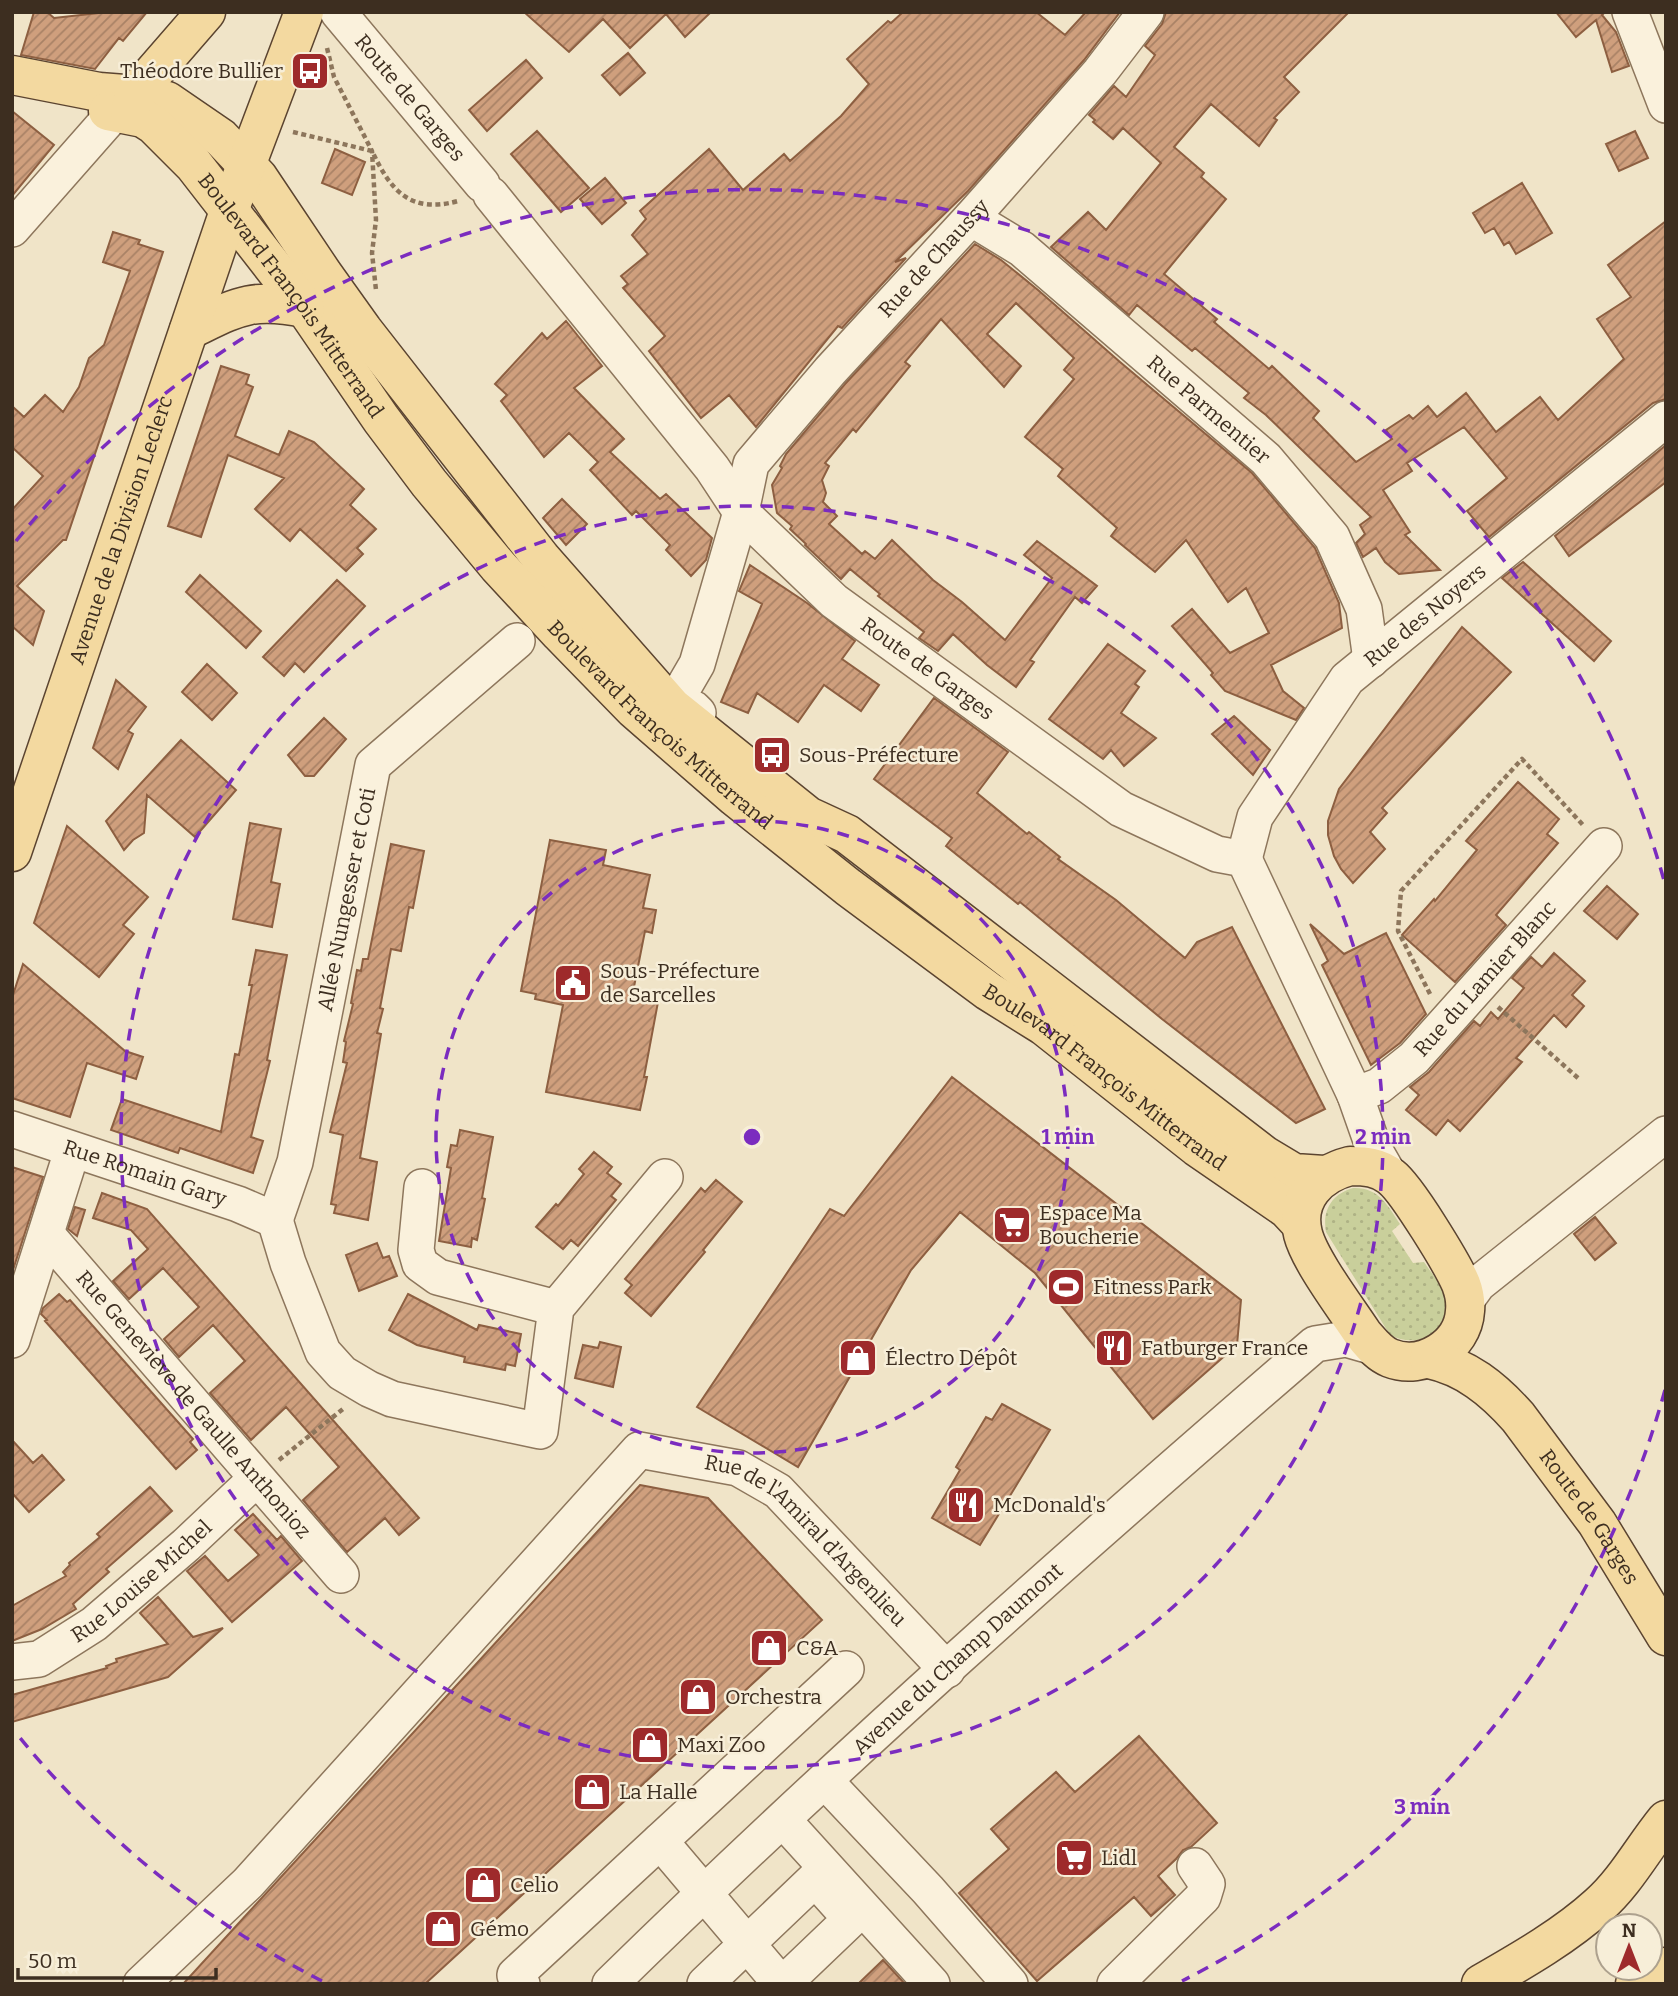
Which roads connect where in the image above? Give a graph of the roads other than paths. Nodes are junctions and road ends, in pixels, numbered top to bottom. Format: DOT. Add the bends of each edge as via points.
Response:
graph roads {
  1 [pos="206,12"];
  2 [pos="1146,12"];
  3 [pos="1630,12"];
  4 [pos="323,21"];
  5 [pos="12,75"];
  6 [pos="1664,94"];
  7 [pos="12,97"];
  8 [pos="126,107"];
  9 [pos="247,163"];
  10 [pos="230,208"];
  11 [pos="971,218"];
  12 [pos="12,229"];
  13 [pos="305,308"];
  14 [pos="189,330"];
  15 [pos="1666,419"];
  16 [pos="741,512"];
  17 [pos="517,641"];
  18 [pos="1371,660"];
  19 [pos="672,707"];
  20 [pos="1604,846"];
  21 [pos="12,852"];
  22 [pos="1230,856"];
  23 [pos="1357,1101"];
  24 [pos="12,1129"];
  25 [pos="1666,1134"];
  26 [pos="72,1151"];
  27 [pos="1332,1172"];
  28 [pos="1389,1175"];
  29 [pos="665,1177"];
  30 [pos="422,1187"];
  31 [pos="275,1220"];
  32 [pos="1301,1224"];
  33 [pos="47,1235"];
  34 [pos="1330,1283"];
  35 [pos="1466,1296"];
  36 [pos="556,1308"];
  37 [pos="12,1340"];
  38 [pos="1315,1344"];
  39 [pos="1374,1347"];
  40 [pos="1429,1359"];
  41 [pos="1505,1403"];
  42 [pos="256,1479"];
  43 [pos="341,1575"];
  44 [pos="1666,1636"];
  45 [pos="12,1662"];
  46 [pos="846,1669"];
  47 [pos="947,1670"];
  48 [pos="825,1781"];
  49 [pos="783,1819"];
  50 [pos="1666,1820"];
  51 [pos="660,1841"];
  52 [pos="1195,1866"];
  53 [pos="703,1893"];
  54 [pos="747,1944"];
  55 [pos="1666,1967"];
  56 [pos="514,1981"];
  57 [pos="141,1984"];
  58 [pos="610,1984"];
  59 [pos="705,1984"];
  60 [pos="782,1984"];
  61 [pos="932,1984"];
  62 [pos="1010,1984"];
  63 [pos="1115,1984"];
  64 [pos="1481,1984"];
  65 [pos="1635,1984"];
  1 -- 8 [label="main road"];
  2 -- 11 [label="street, Rue de Chaussy" via="1100,72"];
  3 -- 6 [label="street"];
  4 -- 9 [label="main road, Avenue de la Division Leclerc" via="262,125"];
  4 -- 16 [label="street, Route de Garges" via="487,190 712,468"];
  5 -- 8 [label="main road" via="99,92"];
  7 -- 8 [label="main road"];
  8 -- 9 [label="main road, Boulevard François Mitterrand" via="167,102 221,138"];
  8 -- 10 [label="main road, Boulevard François Mitterrand" via="178,147"];
  8 -- 12 [label="street"];
  9 -- 10 [label="main road, Avenue de la Division Leclerc"];
  9 -- 19 [label="main road, Boulevard François Mitterrand" via="373,342 541,558"];
  10 -- 13 [label="main road, Boulevard François Mitterrand"];
  10 -- 14 [label="main road, Avenue de la Division Leclerc"];
  11 -- 16 [label="street, Rue de Chaussy" via="751,464"];
  11 -- 18 [label="street, Rue Parmentier" via="1022,249 1266,459 1332,537 1364,609"];
  13 -- 14 [label="main road" via="256,303"];
  13 -- 32 [label="main road, Boulevard François Mitterrand" via="429,483 498,566 634,709 848,887 988,991 1044,1026"];
  14 -- 21 [label="main road, Avenue de la Division Leclerc"];
  15 -- 18 [label="street, Rue des Noyers"];
  16 -- 19 [label="street, Rue de Chaussy" via="697,664"];
  16 -- 22 [label="street, Route de Garges" via="834,601 1121,809"];
  17 -- 31 [label="street, Allée Nungesser et Coti" via="373,765 295,1163"];
  18 -- 22 [label="street, Rue des Noyers" via="1347,679"];
  19 -- 27 [label="main road, Boulevard François Mitterrand" via="808,816 847,834 1264,1156 1294,1173"];
  20 -- 23 [label="street, Rue du Lamier Blanc" via="1414,1058"];
  22 -- 23 [label="street"];
  23 -- 27 [label="street" via="1354,1144 1346,1163"];
  23 -- 28 [label="street"];
  24 -- 26 [label="street, Rue Romain Gary"];
  25 -- 35 [label="street"];
  26 -- 31 [label="street, Rue Romain Gary"];
  26 -- 33 [label="street"];
  27 -- 28 [label="main road, Boulevard François Mitterrand" via="1350,1166 1371,1167"];
  27 -- 32 [label="main road" via="1309,1192"];
  28 -- 35 [label="main road, Route de Garges" via="1406,1194"];
  29 -- 36 [label="street"];
  30 -- 36 [label="street" via="416,1250 420,1264 438,1277"];
  31 -- 36 [label="street" via="323,1352 342,1373 392,1399 540,1431"];
  32 -- 34 [label="main road"];
  33 -- 37 [label="street"];
  33 -- 42 [label="street, Rue Geneviève de Gaulle Anthonioz"];
  34 -- 38 [label="street"];
  34 -- 39 [label="main road"];
  35 -- 40 [label="main road" via="1455,1338"];
  35 -- 41 [label="main road, Route de Garges"];
  38 -- 39 [label="street" via="1346,1339"];
  38 -- 47 [label="street, Avenue du Champ Daumont"];
  39 -- 40 [label="main road, Route de Garges" via="1400,1361"];
  40 -- 41 [label="main road, Route de Garges" via="1462,1369"];
  41 -- 44 [label="main road, Route de Garges" via="1597,1523"];
  42 -- 43 [label="street, Rue Geneviève de Gaulle Anthonioz"];
  42 -- 45 [label="street, Rue Louise Michel" via="94,1624 39,1658"];
  46 -- 51 [label="street"];
  47 -- 48 [label="street, Avenue du Champ Daumont"];
  47 -- 57 [label="street, Rue de l'Amiral d'Argenlieu" via="778,1491 738,1468 639,1450 248,1883"];
  48 -- 49 [label="street, Avenue du Champ Daumont"];
  48 -- 62 [label="street"];
  49 -- 53 [label="street, Avenue du Champ Daumont"];
  49 -- 61 [label="street"];
  50 -- 64 [label="main road" via="1599,1906"];
  51 -- 53 [label="street"];
  51 -- 56 [label="street"];
  52 -- 63 [label="street" via="1207,1884 1203,1897"];
  53 -- 54 [label="street"];
  53 -- 58 [label="street, Avenue du Champ Daumont"];
  54 -- 59 [label="street"];
  54 -- 60 [label="street"];
  54 -- 60 [label="street" via="815,1879 851,1919"];
  55 -- 65 [label="main road"];
}
